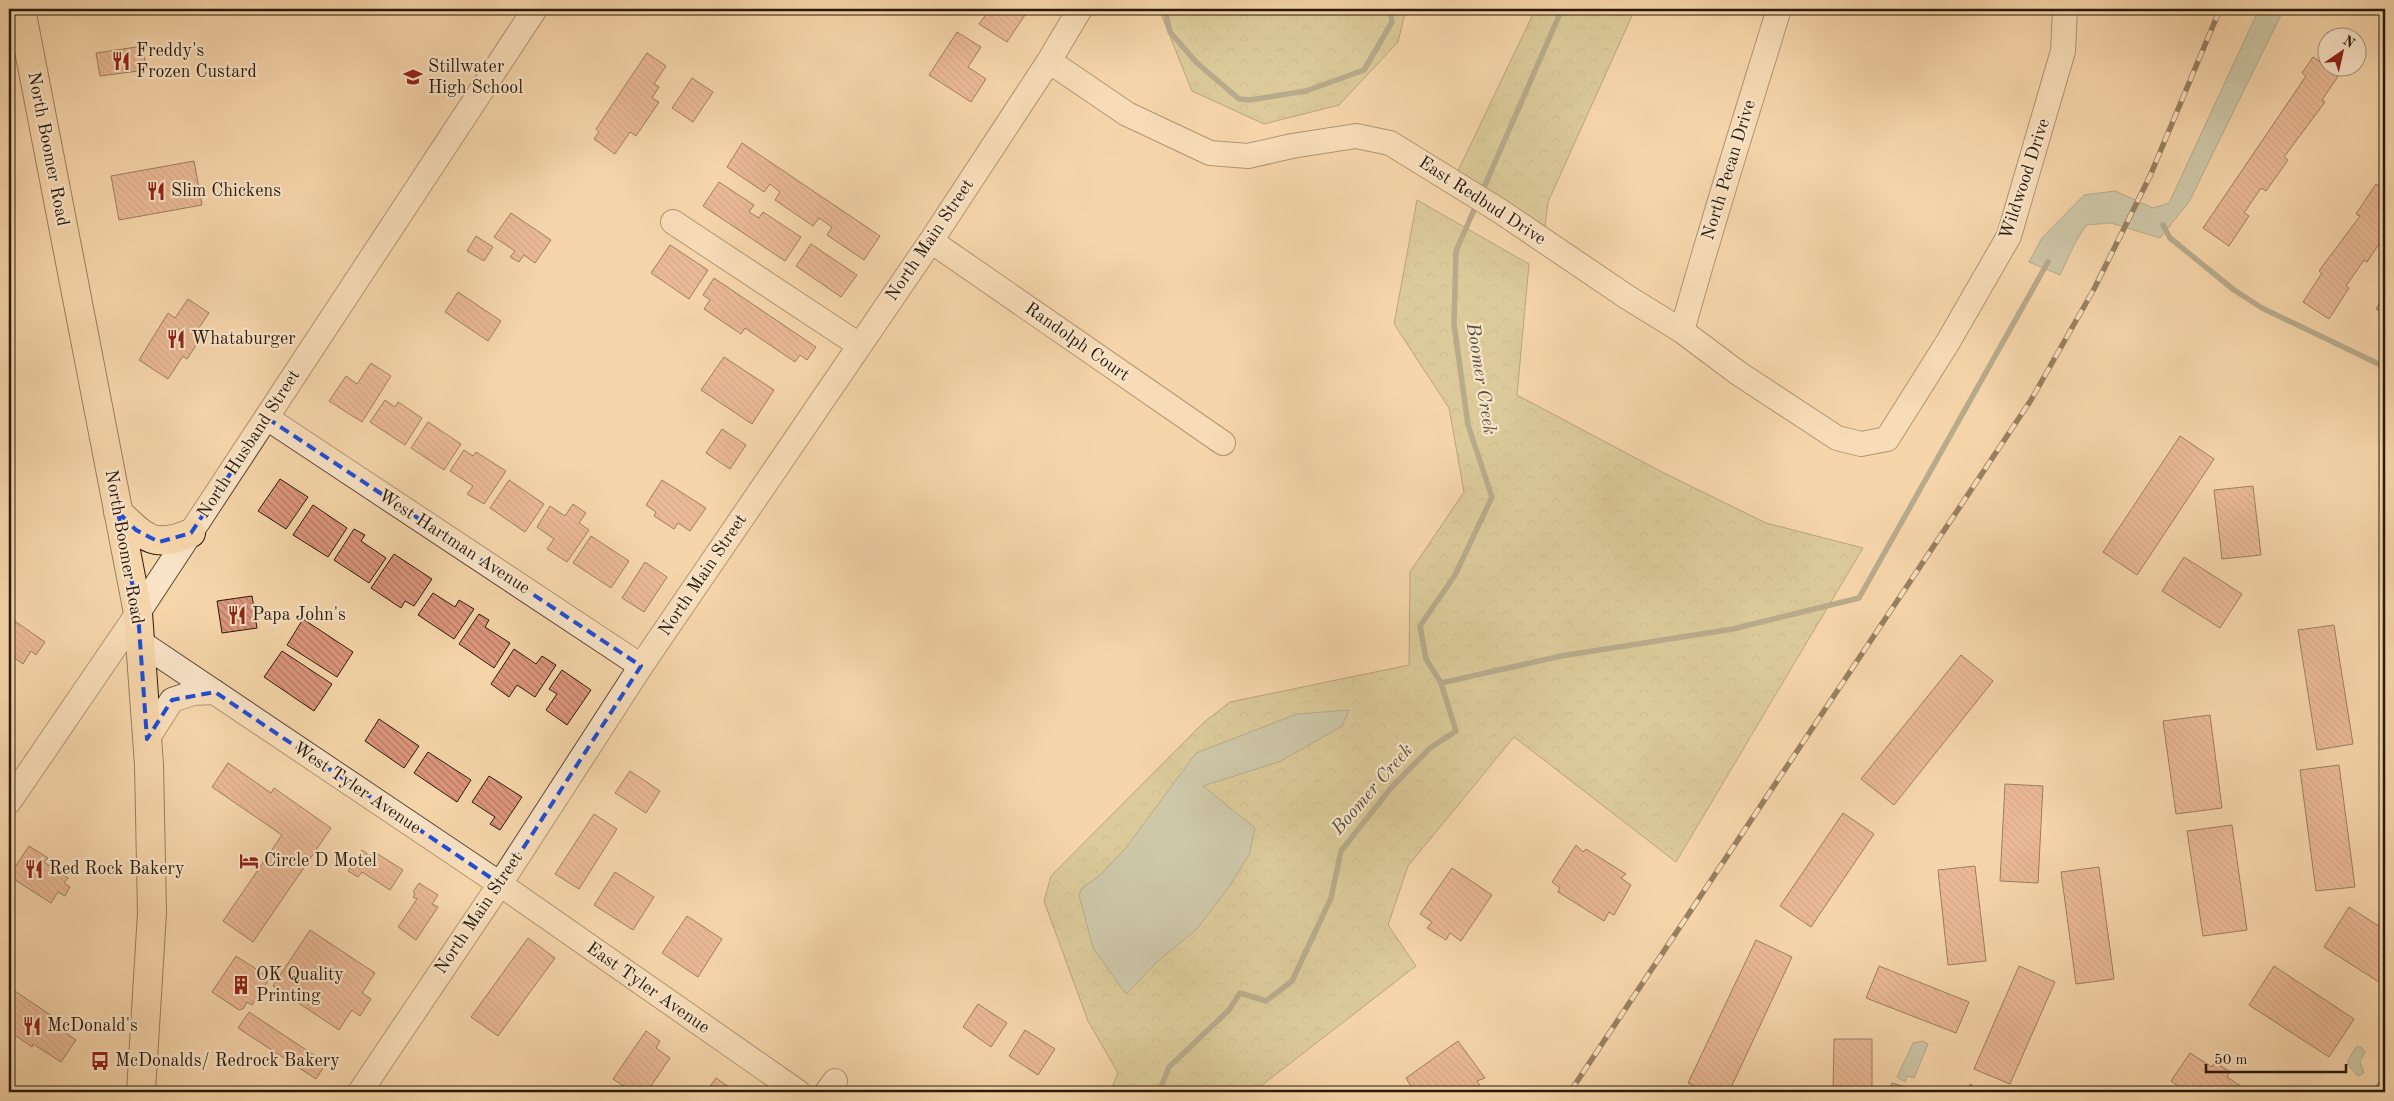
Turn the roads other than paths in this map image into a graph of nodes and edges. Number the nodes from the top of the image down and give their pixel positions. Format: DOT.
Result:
graph roads {
  1 [pos="21,9"];
  2 [pos="535,9"];
  3 [pos="1080,9"];
  4 [pos="1779,9"];
  5 [pos="2065,9"];
  6 [pos="1049,61"];
  7 [pos="673,222"];
  8 [pos="931,241"];
  9 [pos="1682,331"];
  10 [pos="859,345"];
  11 [pos="267,418"];
  12 [pos="1887,439"];
  13 [pos="1223,443"];
  14 [pos="118,512"];
  15 [pos="191,533"];
  16 [pos="138,613"];
  17 [pos="140,642"];
  18 [pos="641,666"];
  19 [pos="215,692"];
  20 [pos="147,739"];
  21 [pos="9,802"];
  22 [pos="500,884"];
  23 [pos="140,1092"];
  24 [pos="360,1092"];
  25 [pos="798,1092"];
  1 -- 14 [label="main road, North Boomer Road"];
  2 -- 11 [label="street, North Husband Street"];
  3 -- 6 [label="street, North Main Street"];
  4 -- 9 [label="street, North Pecan Drive"];
  5 -- 12 [label="street, Wildwood Drive"];
  6 -- 8 [label="street, North Main Street"];
  6 -- 9 [label="street, East Redbud Drive"];
  7 -- 10 [label="street"];
  8 -- 10 [label="street, North Main Street"];
  8 -- 13 [label="street, Randolph Court"];
  9 -- 12 [label="street, East Redbud Drive"];
  10 -- 18 [label="street, North Main Street"];
  11 -- 15 [label="street, North Husband Street"];
  11 -- 18 [label="street, West Hartman Avenue"];
  14 -- 15 [label="main road"];
  14 -- 16 [label="main road, North Boomer Road"];
  15 -- 16 [label="street, North Husband Street"];
  16 -- 17 [label="main road, North Boomer Road"];
  16 -- 21 [label="street, North Husband Street"];
  17 -- 19 [label="street, West Tyler Avenue"];
  17 -- 20 [label="main road, North Boomer Road"];
  18 -- 22 [label="street, North Main Street"];
  19 -- 20 [label="street"];
  19 -- 22 [label="street, West Tyler Avenue"];
  20 -- 23 [label="main road, North Boomer Road"];
  22 -- 24 [label="street, North Main Street"];
  22 -- 25 [label="street, East Tyler Avenue"];
}
